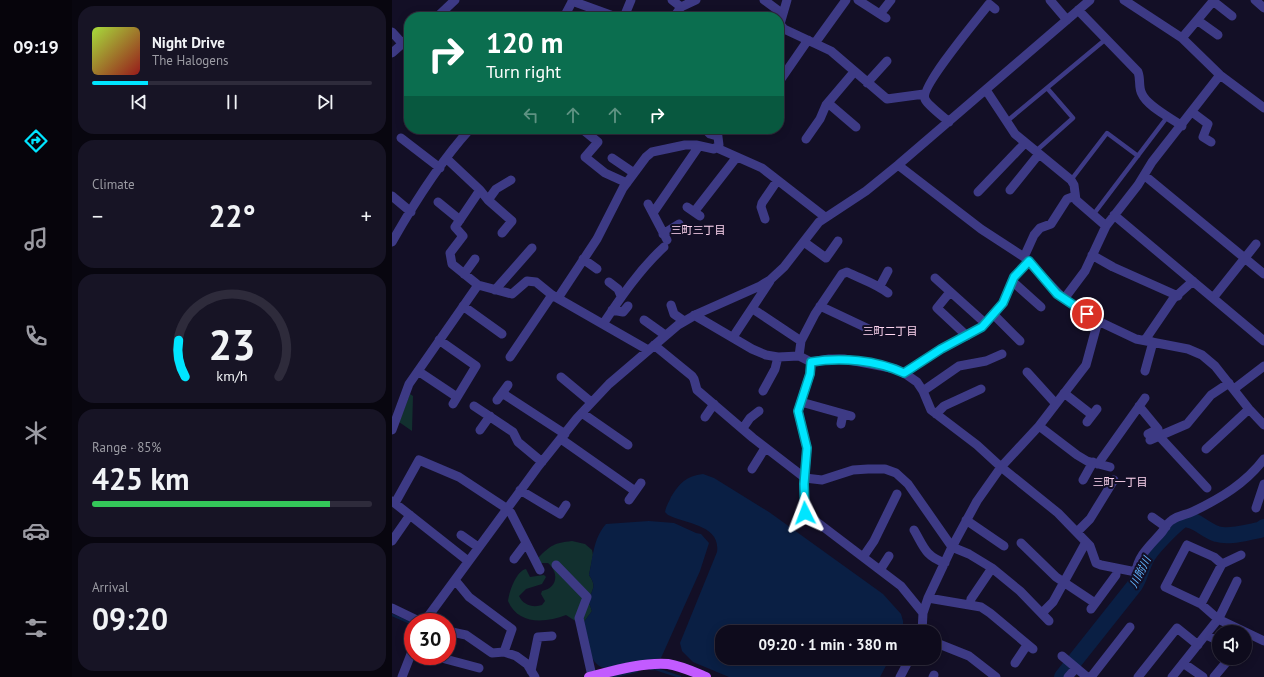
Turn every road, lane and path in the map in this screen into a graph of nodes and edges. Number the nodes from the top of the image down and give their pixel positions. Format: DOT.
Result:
graph roads {
  1 [pos="455,0"];
  2 [pos="573,0"];
  3 [pos="631,0"];
  4 [pos="672,0"];
  5 [pos="696,0"];
  6 [pos="764,0"];
  7 [pos="787,0"];
  8 [pos="846,0"];
  9 [pos="858,0"];
  10 [pos="891,0"];
  11 [pos="1050,0"];
  12 [pos="1090,0"];
  13 [pos="1124,0"];
  14 [pos="1141,0"];
  15 [pos="1254,0"];
  16 [pos="1214,1"];
  17 [pos="592,4"];
  18 [pos="681,7"];
  19 [pos="1134,8"];
  20 [pos="1264,8"];
  21 [pos="995,9"];
  22 [pos="1078,10"];
  23 [pos="442,12"];
  24 [pos="567,12"];
  25 [pos="607,12"];
  26 [pos="626,12"];
  27 [pos="678,12"];
  28 [pos="780,12"];
  29 [pos="784,12"];
  30 [pos="1232,16"];
  31 [pos="1067,20"];
  32 [pos="1197,20"];
  33 [pos="784,29"];
  34 [pos="392,32"];
  35 [pos="1218,35"];
  36 [pos="1182,38"];
  37 [pos="1106,39"];
  38 [pos="404,40"];
  39 [pos="812,42"];
  40 [pos="404,43"];
  41 [pos="392,53"];
  42 [pos="887,61"];
  43 [pos="854,72"];
  44 [pos="784,75"];
  45 [pos="1220,75"];
  46 [pos="867,83"];
  47 [pos="1047,88"];
  48 [pos="986,90"];
  49 [pos="924,94"];
  50 [pos="828,103"];
  51 [pos="1264,108"];
  52 [pos="1192,112"];
  53 [pos="1168,116"];
  54 [pos="949,122"];
  55 [pos="1005,122"];
  56 [pos="1182,126"];
  57 [pos="856,127"];
  58 [pos="462,134"];
  59 [pos="589,134"];
  60 [pos="717,134"];
  61 [pos="401,138"];
  62 [pos="806,139"];
  63 [pos="1211,142"];
  64 [pos="1025,143"];
  65 [pos="699,146"];
  66 [pos="717,148"];
  67 [pos="1037,153"];
  68 [pos="1138,156"];
  69 [pos="612,158"];
  70 [pos="736,158"];
  71 [pos="447,159"];
  72 [pos="898,165"];
  73 [pos="440,168"];
  74 [pos="634,173"];
  75 [pos="1144,175"];
  76 [pos="511,180"];
  77 [pos="1071,180"];
  78 [pos="777,181"];
  79 [pos="627,183"];
  80 [pos="480,190"];
  81 [pos="1010,190"];
  82 [pos="978,192"];
  83 [pos="392,196"];
  84 [pos="1075,196"];
  85 [pos="488,200"];
  86 [pos="438,202"];
  87 [pos="648,204"];
  88 [pos="410,212"];
  89 [pos="693,212"];
  90 [pos="653,214"];
  91 [pos="1093,215"];
  92 [pos="1114,215"];
  93 [pos="825,217"];
  94 [pos="765,219"];
  95 [pos="460,220"];
  96 [pos="679,224"];
  97 [pos="1106,226"];
  98 [pos="395,227"];
  99 [pos="502,233"];
  100 [pos="665,240"];
  101 [pos="838,241"];
  102 [pos="392,242"];
  103 [pos="804,242"];
  104 [pos="1256,244"];
  105 [pos="532,248"];
  106 [pos="1092,255"];
  107 [pos="475,259"];
  108 [pos="583,259"];
  109 [pos="1026,259"];
  110 [pos="1244,259"];
  111 [pos="597,270"];
  112 [pos="888,271"];
  113 [pos="464,274"];
  114 [pos="1264,274"];
  115 [pos="935,278"];
  116 [pos="770,280"];
  117 [pos="1012,281"];
  118 [pos="1193,281"];
  119 [pos="609,282"];
  120 [pos="478,285"];
  121 [pos="880,286"];
  122 [pos="495,290"];
  123 [pos="950,292"];
  124 [pos="888,293"];
  125 [pos="555,296"];
  126 [pos="621,296"];
  127 [pos="1178,296"];
  128 [pos="1213,298"];
  129 [pos="1064,299"];
  130 [pos="463,306"];
  131 [pos="628,306"];
  132 [pos="671,306"];
  133 [pos="820,306"];
  134 [pos="1041,307"];
  135 [pos="753,309"];
  136 [pos="612,310"];
  137 [pos="993,314"];
  138 [pos="694,316"];
  139 [pos="644,320"];
  140 [pos="684,321"];
  141 [pos="1098,321"];
  142 [pos="985,323"];
  143 [pos="603,324"];
  144 [pos="873,331"];
  145 [pos="502,334"];
  146 [pos="665,335"];
  147 [pos="967,336"];
  148 [pos="733,337"];
  149 [pos="439,340"];
  150 [pos="1020,340"];
  151 [pos="801,341"];
  152 [pos="1149,341"];
  153 [pos="1264,341"];
  154 [pos="651,348"];
  155 [pos="1002,354"];
  156 [pos="799,356"];
  157 [pos="510,357"];
  158 [pos="778,357"];
  159 [pos="811,362"];
  160 [pos="1264,366"];
  161 [pos="418,370"];
  162 [pos="1145,371"];
  163 [pos="1027,372"];
  164 [pos="904,373"];
  165 [pos="561,377"];
  166 [pos="1232,386"];
  167 [pos="981,389"];
  168 [pos="763,391"];
  169 [pos="923,391"];
  170 [pos="502,393"];
  171 [pos="1064,393"];
  172 [pos="591,402"];
  173 [pos="801,402"];
  174 [pos="714,404"];
  175 [pos="1056,404"];
  176 [pos="474,406"];
  177 [pos="1249,409"];
  178 [pos="759,411"];
  179 [pos="582,413"];
  180 [pos="936,414"];
  181 [pos="1092,415"];
  182 [pos="490,416"];
  183 [pos="705,417"];
  184 [pos="841,424"];
  185 [pos="1264,425"];
  186 [pos="1039,426"];
  187 [pos="742,428"];
  188 [pos="392,430"];
  189 [pos="480,430"];
  190 [pos="563,436"];
  191 [pos="1159,436"];
  192 [pos="628,445"];
  193 [pos="765,448"];
  194 [pos="1206,449"];
  195 [pos="1264,459"];
  196 [pos="542,462"];
  197 [pos="1095,463"];
  198 [pos="1001,467"];
  199 [pos="1110,467"];
  200 [pos="752,469"];
  201 [pos="805,478"];
  202 [pos="1083,480"];
  203 [pos="1114,480"];
  204 [pos="641,483"];
  205 [pos="1264,484"];
  206 [pos="1201,486"];
  207 [pos="520,490"];
  208 [pos="635,491"];
  209 [pos="897,494"];
  210 [pos="629,500"];
  211 [pos="393,502"];
  212 [pos="566,505"];
  213 [pos="506,508"];
  214 [pos="1256,508"];
  215 [pos="410,515"];
  216 [pos="1152,517"];
  217 [pos="966,520"];
  218 [pos="1166,527"];
  219 [pos="914,530"];
  220 [pos="1078,532"];
  221 [pos="461,535"];
  222 [pos="393,538"];
  223 [pos="1086,542"];
  224 [pos="526,543"];
  225 [pos="1028,545"];
  226 [pos="1004,546"];
  227 [pos="478,547"];
  228 [pos="952,547"];
  229 [pos="1241,555"];
  230 [pos="889,556"];
  231 [pos="863,557"];
  232 [pos="514,559"];
  233 [pos="468,561"];
  234 [pos="945,563"];
  235 [pos="556,564"];
  236 [pos="1222,564"];
  237 [pos="992,568"];
  238 [pos="540,570"];
  239 [pos="880,570"];
  240 [pos="455,580"];
  241 [pos="1115,580"];
  242 [pos="1237,581"];
  243 [pos="1064,583"];
  244 [pos="928,598"];
  245 [pos="1201,604"];
  246 [pos="970,605"];
  247 [pos="392,608"];
  248 [pos="431,613"];
  249 [pos="923,613"];
  250 [pos="1042,613"];
  251 [pos="404,614"];
  252 [pos="1218,619"];
  253 [pos="1049,620"];
  254 [pos="922,625"];
  255 [pos="1129,632"];
  256 [pos="456,633"];
  257 [pos="1206,635"];
  258 [pos="552,636"];
  259 [pos="1212,638"];
  260 [pos="1264,641"];
  261 [pos="941,645"];
  262 [pos="1198,645"];
  263 [pos="504,652"];
  264 [pos="1062,656"];
  265 [pos="456,662"];
  266 [pos="1015,663"];
  267 [pos="1183,663"];
  268 [pos="407,665"];
  269 [pos="906,665"];
  270 [pos="1227,665"];
  271 [pos="1074,666"];
  272 [pos="479,668"];
  273 [pos="533,674"];
  274 [pos="402,677"];
  275 [pos="591,677"];
  276 [pos="706,677"];
  277 [pos="900,677"];
  278 [pos="996,677"];
  279 [pos="1068,677"];
  280 [pos="1087,677"];
  281 [pos="1091,677"];
  282 [pos="1138,677"];
  283 [pos="1172,677"];
  284 [pos="1203,677"];
  285 [pos="1214,677"];
  1 -- 23 [label="street"];
  2 -- 17 [label="street"];
  2 -- 24 [label="street"];
  3 -- 26 [label="street"];
  4 -- 18 [label="street"];
  5 -- 18 [label="street"];
  6 -- 28 [label="street"];
  7 -- 29 [label="street"];
  8 -- 39 [label="street"];
  9 -- 10 [label="street"];
  11 -- 31 [label="street"];
  12 -- 22 [label="street"];
  13 -- 19 [label="street"];
  14 -- 19 [label="street"];
  15 -- 20 [label="street"];
  16 -- 30 [label="street"];
  16 -- 32 [label="street"];
  17 -- 25 [label="street"];
  18 -- 27 [label="street"];
  19 -- 36 [label="street"];
  21 -- 49 [label="street"];
  22 -- 31 [label="street"];
  22 -- 37 [label="street"];
  31 -- 48 [label="street"];
  32 -- 35 [label="street"];
  32 -- 36 [label="street"];
  33 -- 39 [label="street"];
  34 -- 38 [label="street"];
  36 -- 45 [label="street"];
  37 -- 47 [label="lane"];
  37 -- 53 [label="street"];
  39 -- 43 [label="street"];
  39 -- 44 [label="street"];
  40 -- 41 [label="street"];
  42 -- 46 [label="street"];
  43 -- 46 [label="street"];
  43 -- 50 [label="street"];
  45 -- 51 [label="street"];
  45 -- 52 [label="street"];
  46 -- 49 [label="street"];
  47 -- 55 [label="lane"];
  47 -- 67 [label="lane"];
  48 -- 54 [label="street"];
  48 -- 55 [label="street"];
  49 -- 54 [label="street"];
  50 -- 57 [label="street"];
  50 -- 62 [label="street"];
  52 -- 56 [label="street"];
  52 -- 63 [label="street"];
  53 -- 56 [label="street"];
  53 -- 68 [label="lane"];
  54 -- 72 [label="street"];
  55 -- 64 [label="street"];
  56 -- 75 [label="street"];
  58 -- 71 [label="street"];
  59 -- 79 [label="street"];
  60 -- 66 [label="street"];
  61 -- 73 [label="street"];
  64 -- 67 [label="street"];
  64 -- 82 [label="street"];
  65 -- 66 [label="street"];
  65 -- 74 [label="street"];
  65 -- 90 [label="street"];
  66 -- 70 [label="street"];
  67 -- 77 [label="street"];
  67 -- 81 [label="street"];
  68 -- 77 [label="lane"];
  68 -- 91 [label="lane"];
  69 -- 74 [label="street"];
  70 -- 78 [label="street"];
  70 -- 89 [label="street"];
  71 -- 73 [label="street"];
  71 -- 80 [label="street"];
  72 -- 93 [label="street"];
  72 -- 109 [label="street"];
  73 -- 88 [label="street"];
  74 -- 79 [label="street"];
  75 -- 92 [label="street"];
  75 -- 110 [label="street"];
  76 -- 85 [label="street"];
  77 -- 84 [label="street"];
  78 -- 93 [label="street"];
  78 -- 94 [label="street"];
  79 -- 108 [label="street"];
  80 -- 85 [label="street"];
  80 -- 95 [label="street"];
  83 -- 88 [label="street"];
  84 -- 91 [label="street"];
  84 -- 109 [label="street"];
  85 -- 99 [label="street"];
  86 -- 95 [label="street"];
  87 -- 90 [label="street"];
  88 -- 98 [label="street"];
  90 -- 100 [label="street"];
  91 -- 97 [label="street"];
  92 -- 97 [label="street"];
  92 -- 118 [label="street"];
  93 -- 103 [label="street"];
  95 -- 113 [label="street"];
  96 -- 100 [label="street"];
  97 -- 106 [label="street"];
  98 -- 102 [label="street"];
  100 -- 126 [label="street"];
  101 -- 103 [label="street"];
  103 -- 116 [label="street"];
  104 -- 110 [label="street"];
  105 -- 122 [label="street"];
  106 -- 127 [label="street"];
  106 -- 129 [label="street"];
  107 -- 113 [label="street"];
  108 -- 111 [label="street"];
  108 -- 125 [label="street"];
  109 -- 117 [label="street"];
  109 -- 129 [label="street"];
  110 -- 114 [label="street"];
  110 -- 128 [label="street"];
  112 -- 121 [label="street"];
  113 -- 120 [label="street"];
  115 -- 123 [label="street"];
  116 -- 135 [label="street"];
  116 -- 138 [label="street"];
  117 -- 134 [label="street"];
  117 -- 137 [label="street"];
  118 -- 127 [label="street"];
  118 -- 128 [label="street"];
  119 -- 126 [label="street"];
  120 -- 122 [label="street"];
  120 -- 130 [label="street"];
  121 -- 124 [label="street"];
  121 -- 133 [label="street"];
  122 -- 125 [label="street"];
  123 -- 142 [label="street"];
  123 -- 147 [label="street"];
  125 -- 143 [label="street"];
  125 -- 157 [label="street"];
  126 -- 136 [label="street"];
  127 -- 152 [label="street"];
  128 -- 153 [label="street"];
  129 -- 141 [label="street"];
  130 -- 145 [label="street"];
  130 -- 149 [label="street"];
  131 -- 136 [label="street"];
  132 -- 140 [label="street"];
  133 -- 144 [label="street"];
  133 -- 151 [label="street"];
  135 -- 148 [label="street"];
  135 -- 151 [label="street"];
  136 -- 143 [label="street"];
  137 -- 142 [label="street"];
  137 -- 150 [label="street"];
  138 -- 140 [label="street"];
  138 -- 148 [label="street"];
  139 -- 146 [label="street"];
  140 -- 146 [label="street"];
  141 -- 152 [label="street"];
  141 -- 171 [label="street"];
  142 -- 147 [label="street"];
  143 -- 154 [label="street"];
  146 -- 154 [label="street"];
  147 -- 164 [label="street"];
  148 -- 158 [label="street"];
  149 -- 161 [label="street"];
  149 -- 161 [label="street"];
  151 -- 156 [label="street"];
  152 -- 162 [label="street"];
  152 -- 166 [label="street"];
  154 -- 172 [label="street"];
  154 -- 174 [label="street"];
  155 -- 169 [label="street"];
  156 -- 158 [label="street"];
  156 -- 159 [label="street"];
  158 -- 168 [label="street"];
  159 -- 164 [label="street"];
  159 -- 173 [label="street"];
  160 -- 166 [label="street"];
  161 -- 188 [label="street"];
  163 -- 175 [label="street"];
  164 -- 169 [label="street"];
  165 -- 172 [label="street"];
  166 -- 177 [label="street"];
  166 -- 191 [label="street"];
  167 -- 180 [label="street"];
  169 -- 180 [label="street"];
  170 -- 190 [label="street"];
  171 -- 175 [label="street"];
  171 -- 181 [label="street"];
  172 -- 179 [label="street"];
  173 -- 184 [label="street"];
  173 -- 201 [label="street"];
  174 -- 183 [label="street"];
  174 -- 187 [label="street"];
  175 -- 186 [label="street"];
  176 -- 182 [label="street"];
  177 -- 185 [label="street"];
  177 -- 194 [label="street"];
  178 -- 187 [label="street"];
  179 -- 190 [label="street"];
  179 -- 192 [label="street"];
  180 -- 198 [label="street"];
  182 -- 189 [label="street"];
  182 -- 196 [label="street"];
  186 -- 197 [label="street"];
  186 -- 198 [label="street"];
  187 -- 193 [label="street"];
  190 -- 196 [label="street"];
  190 -- 208 [label="street"];
  191 -- 197 [label="street"];
  191 -- 206 [label="street"];
  193 -- 200 [label="street"];
  193 -- 201 [label="street"];
  195 -- 218 [label="street"];
  196 -- 207 [label="street"];
  197 -- 199 [label="street"];
  197 -- 202 [label="street"];
  198 -- 217 [label="street"];
  198 -- 220 [label="street"];
  201 -- 228 [label="street"];
  201 -- 231 [label="street"];
  203 -- 220 [label="street"];
  204 -- 208 [label="street"];
  205 -- 214 [label="street"];
  207 -- 212 [label="street"];
  207 -- 213 [label="street"];
  208 -- 210 [label="street"];
  209 -- 231 [label="street"];
  211 -- 213 [label="street"];
  211 -- 215 [label="street"];
  213 -- 224 [label="street"];
  213 -- 227 [label="street"];
  215 -- 222 [label="street"];
  215 -- 233 [label="street"];
  216 -- 218 [label="street"];
  217 -- 226 [label="street"];
  217 -- 228 [label="street"];
  218 -- 223 [label="street"];
  219 -- 234 [label="street"];
  220 -- 223 [label="street"];
  221 -- 227 [label="street"];
  223 -- 243 [label="street"];
  224 -- 232 [label="street"];
  224 -- 238 [label="street"];
  225 -- 243 [label="street"];
  227 -- 233 [label="street"];
  228 -- 234 [label="street"];
  228 -- 237 [label="street"];
  229 -- 236 [label="street"];
  230 -- 239 [label="street"];
  231 -- 239 [label="street"];
  233 -- 240 [label="street"];
  234 -- 244 [label="street"];
  235 -- 275 [label="street"];
  236 -- 245 [label="street"];
  236 -- 245 [label="street"];
  237 -- 246 [label="street"];
  237 -- 250 [label="street"];
  239 -- 249 [label="street"];
  240 -- 248 [label="street"];
  240 -- 263 [label="street"];
  241 -- 243 [label="street"];
  242 -- 252 [label="street"];
  243 -- 250 [label="street"];
  244 -- 246 [label="street"];
  244 -- 249 [label="street"];
  245 -- 252 [label="street"];
  246 -- 266 [label="street"];
  247 -- 251 [label="street"];
  249 -- 254 [label="street"];
  250 -- 253 [label="street"];
  252 -- 257 [label="street"];
  252 -- 260 [label="street"];
  255 -- 281 [label="street"];
  256 -- 263 [label="street"];
  257 -- 259 [label="street"];
  257 -- 262 [label="street"];
  258 -- 273 [label="street"];
  261 -- 278 [label="street"];
  262 -- 267 [label="street"];
  262 -- 282 [label="street"];
  263 -- 273 [label="street"];
  264 -- 271 [label="street"];
  265 -- 272 [label="street"];
  267 -- 283 [label="street"];
  267 -- 284 [label="street"];
  268 -- 274 [label="street"];
  269 -- 277 [label="street"];
  270 -- 285 [label="street"];
  271 -- 279 [label="street"];
  271 -- 280 [label="street"];
  275 -- 276 [label="main road"];
}
